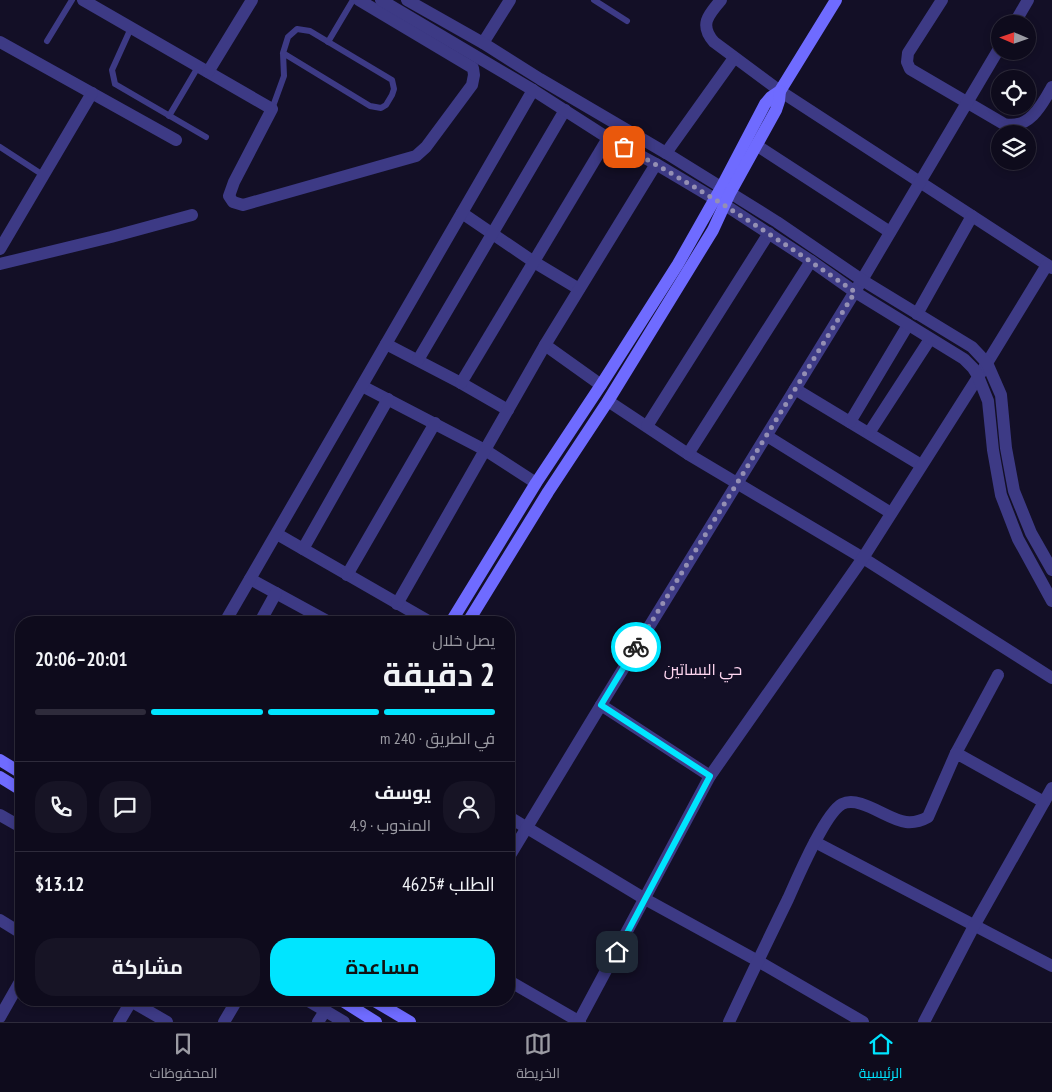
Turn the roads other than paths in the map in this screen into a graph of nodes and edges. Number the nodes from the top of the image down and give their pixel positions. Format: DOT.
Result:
graph roads {
  1 [pos="72,0"];
  2 [pos="83,0"];
  3 [pos="252,0"];
  4 [pos="353,0"];
  5 [pos="360,0"];
  6 [pos="381,0"];
  7 [pos="407,0"];
  8 [pos="510,0"];
  9 [pos="594,0"];
  10 [pos="721,0"];
  11 [pos="836,0"];
  12 [pos="942,0"];
  13 [pos="1028,0"];
  14 [pos="1019,15"];
  15 [pos="627,21"];
  16 [pos="131,28"];
  17 [pos="47,41"];
  18 [pos="0,42"];
  19 [pos="328,42"];
  20 [pos="483,43"];
  21 [pos="283,53"];
  22 [pos="734,58"];
  23 [pos="992,60"];
  24 [pos="203,70"];
  25 [pos="1052,87"];
  26 [pos="533,90"];
  27 [pos="780,92"];
  28 [pos="92,93"];
  29 [pos="968,102"];
  30 [pos="272,109"];
  31 [pos="565,110"];
  32 [pos="169,116"];
  33 [pos="206,137"];
  34 [pos="608,138"];
  35 [pos="176,140"];
  36 [pos="756,145"];
  37 [pos="0,148"];
  38 [pos="666,153"];
  39 [pos="656,164"];
  40 [pos="43,175"];
  41 [pos="920,182"];
  42 [pos="723,196"];
  43 [pos="462,212"];
  44 [pos="192,215"];
  45 [pos="972,216"];
  46 [pos="890,232"];
  47 [pos="493,233"];
  48 [pos="769,233"];
  49 [pos="0,249"];
  50 [pos="811,261"];
  51 [pos="534,262"];
  52 [pos="0,264"];
  53 [pos="1050,267"];
  54 [pos="862,280"];
  55 [pos="579,289"];
  56 [pos="855,292"];
  57 [pos="917,314"];
  58 [pos="908,325"];
  59 [pos="930,338"];
  60 [pos="386,344"];
  61 [pos="545,345"];
  62 [pos="418,360"];
  63 [pos="987,363"];
  64 [pos="978,376"];
  65 [pos="461,382"];
  66 [pos="601,385"];
  67 [pos="362,386"];
  68 [pos="795,389"];
  69 [pos="388,399"];
  70 [pos="608,402"];
  71 [pos="508,410"];
  72 [pos="850,422"];
  73 [pos="435,424"];
  74 [pos="646,426"];
  75 [pos="869,433"];
  76 [pos="767,436"];
  77 [pos="485,450"];
  78 [pos="688,454"];
  79 [pos="922,465"];
  80 [pos="536,483"];
  81 [pos="737,483"];
  82 [pos="891,513"];
  83 [pos="277,534"];
  84 [pos="303,549"];
  85 [pos="863,558"];
  86 [pos="1052,570"];
  87 [pos="347,575"];
  88 [pos="250,579"];
  89 [pos="276,593"];
  90 [pos="1052,601"];
  91 [pos="398,604"];
  92 [pos="228,616"];
  93 [pos="263,616"];
  94 [pos="318,616"];
  95 [pos="419,616"];
  96 [pos="455,616"];
  97 [pos="472,616"];
  98 [pos="998,675"];
  99 [pos="1052,678"];
  100 [pos="601,705"];
  101 [pos="956,753"];
  102 [pos="0,760"];
  103 [pos="15,769"];
  104 [pos="15,773"];
  105 [pos="710,776"];
  106 [pos="3,779"];
  107 [pos="15,786"];
  108 [pos="1052,788"];
  109 [pos="1044,802"];
  110 [pos="0,816"];
  111 [pos="515,821"];
  112 [pos="15,824"];
  113 [pos="526,828"];
  114 [pos="815,842"];
  115 [pos="515,847"];
  116 [pos="644,899"];
  117 [pos="0,920"];
  118 [pos="974,926"];
  119 [pos="15,929"];
  120 [pos="758,961"];
  121 [pos="1052,966"];
  122 [pos="515,985"];
  123 [pos="15,991"];
  124 [pos="128,1006"];
  125 [pos="141,1006"];
  126 [pos="233,1006"];
  127 [pos="317,1006"];
  128 [pos="351,1006"];
  129 [pos="383,1006"];
  130 [pos="325,1011"];
  131 [pos="0,1017"];
  132 [pos="119,1022"];
  133 [pos="167,1022"];
  134 [pos="224,1022"];
  135 [pos="318,1022"];
  136 [pos="344,1022"];
  137 [pos="376,1022"];
  138 [pos="410,1022"];
  139 [pos="580,1022"];
  140 [pos="729,1022"];
  141 [pos="863,1022"];
  142 [pos="924,1022"];
  1 -- 17 [label="lane"];
  2 -- 16 [label="street"];
  3 -- 24 [label="street"];
  4 -- 19 [label="lane"];
  5 -- 30 [label="street"];
  6 -- 26 [label="street"];
  7 -- 20 [label="street"];
  8 -- 20 [label="street"];
  9 -- 15 [label="lane"];
  10 -- 22 [label="street"];
  11 -- 27 [label="main road"];
  12 -- 29 [label="street"];
  13 -- 14 [label="street"];
  16 -- 24 [label="street"];
  16 -- 32 [label="lane"];
  18 -- 28 [label="street"];
  19 -- 21 [label="lane"];
  19 -- 21 [label="lane"];
  20 -- 38 [label="street"];
  21 -- 30 [label="lane"];
  22 -- 27 [label="street"];
  22 -- 38 [label="street"];
  23 -- 29 [label="street"];
  24 -- 30 [label="street"];
  24 -- 32 [label="lane"];
  25 -- 29 [label="street"];
  26 -- 31 [label="street"];
  26 -- 43 [label="street"];
  27 -- 36 [label="main road"];
  27 -- 41 [label="street"];
  27 -- 42 [label="main road"];
  28 -- 35 [label="street"];
  28 -- 40 [label="street"];
  29 -- 41 [label="street"];
  31 -- 34 [label="street"];
  31 -- 47 [label="street"];
  32 -- 33 [label="lane"];
  34 -- 39 [label="street"];
  34 -- 51 [label="street"];
  36 -- 42 [label="main road"];
  36 -- 46 [label="street"];
  37 -- 40 [label="lane"];
  38 -- 42 [label="street"];
  39 -- 42 [label="street"];
  39 -- 55 [label="street"];
  40 -- 49 [label="street"];
  41 -- 45 [label="street"];
  41 -- 46 [label="street"];
  42 -- 48 [label="street"];
  42 -- 54 [label="street"];
  42 -- 66 [label="main road"];
  42 -- 70 [label="main road"];
  43 -- 47 [label="street"];
  43 -- 60 [label="street"];
  44 -- 52 [label="street"];
  45 -- 53 [label="street"];
  45 -- 57 [label="street"];
  46 -- 54 [label="street"];
  47 -- 51 [label="street"];
  47 -- 62 [label="street"];
  48 -- 50 [label="street"];
  48 -- 74 [label="street"];
  50 -- 56 [label="street"];
  50 -- 78 [label="street"];
  51 -- 55 [label="street"];
  51 -- 65 [label="street"];
  53 -- 63 [label="street"];
  54 -- 56 [label="street"];
  54 -- 57 [label="street"];
  55 -- 61 [label="street"];
  56 -- 58 [label="street"];
  56 -- 68 [label="street"];
  57 -- 63 [label="street"];
  58 -- 59 [label="street"];
  58 -- 72 [label="street"];
  59 -- 64 [label="street"];
  59 -- 75 [label="street"];
  60 -- 62 [label="street"];
  60 -- 67 [label="street"];
  61 -- 66 [label="street"];
  61 -- 71 [label="street"];
  62 -- 65 [label="street"];
  63 -- 64 [label="street"];
  63 -- 86 [label="street"];
  64 -- 79 [label="street"];
  64 -- 90 [label="street"];
  65 -- 71 [label="street"];
  66 -- 80 [label="main road"];
  67 -- 69 [label="street"];
  67 -- 83 [label="street"];
  68 -- 72 [label="street"];
  68 -- 76 [label="street"];
  69 -- 73 [label="street"];
  69 -- 84 [label="street"];
  70 -- 74 [label="street"];
  70 -- 97 [label="main road"];
  71 -- 77 [label="street"];
  72 -- 75 [label="street"];
  73 -- 77 [label="street"];
  73 -- 87 [label="street"];
  74 -- 78 [label="street"];
  75 -- 79 [label="street"];
  76 -- 81 [label="street"];
  76 -- 82 [label="street"];
  77 -- 80 [label="street"];
  77 -- 91 [label="street"];
  78 -- 81 [label="street"];
  79 -- 82 [label="street"];
  80 -- 96 [label="main road"];
  81 -- 85 [label="street"];
  81 -- 100 [label="street"];
  82 -- 85 [label="street"];
  83 -- 84 [label="street"];
  83 -- 88 [label="street"];
  84 -- 87 [label="street"];
  85 -- 99 [label="street"];
  85 -- 105 [label="street"];
  87 -- 91 [label="street"];
  88 -- 89 [label="street"];
  88 -- 92 [label="street"];
  89 -- 93 [label="street"];
  89 -- 94 [label="street"];
  91 -- 95 [label="street"];
  98 -- 101 [label="street"];
  100 -- 105 [label="street"];
  100 -- 113 [label="street"];
  101 -- 109 [label="street"];
  101 -- 114 [label="street"];
  102 -- 103 [label="main road"];
  104 -- 106 [label="main road"];
  105 -- 116 [label="street"];
  106 -- 107 [label="main road"];
  108 -- 109 [label="street"];
  109 -- 118 [label="street"];
  110 -- 112 [label="street"];
  111 -- 113 [label="street"];
  113 -- 115 [label="street"];
  113 -- 116 [label="street"];
  114 -- 118 [label="street"];
  114 -- 120 [label="street"];
  116 -- 120 [label="street"];
  116 -- 139 [label="street"];
  117 -- 119 [label="street"];
  118 -- 121 [label="street"];
  118 -- 142 [label="street"];
  120 -- 140 [label="street"];
  120 -- 141 [label="street"];
  122 -- 139 [label="street"];
  123 -- 131 [label="street"];
  124 -- 132 [label="street"];
  125 -- 133 [label="street"];
  126 -- 134 [label="street"];
  127 -- 130 [label="street"];
  128 -- 137 [label="main road"];
  129 -- 138 [label="main road"];
  130 -- 135 [label="street"];
  130 -- 136 [label="street"];
}
